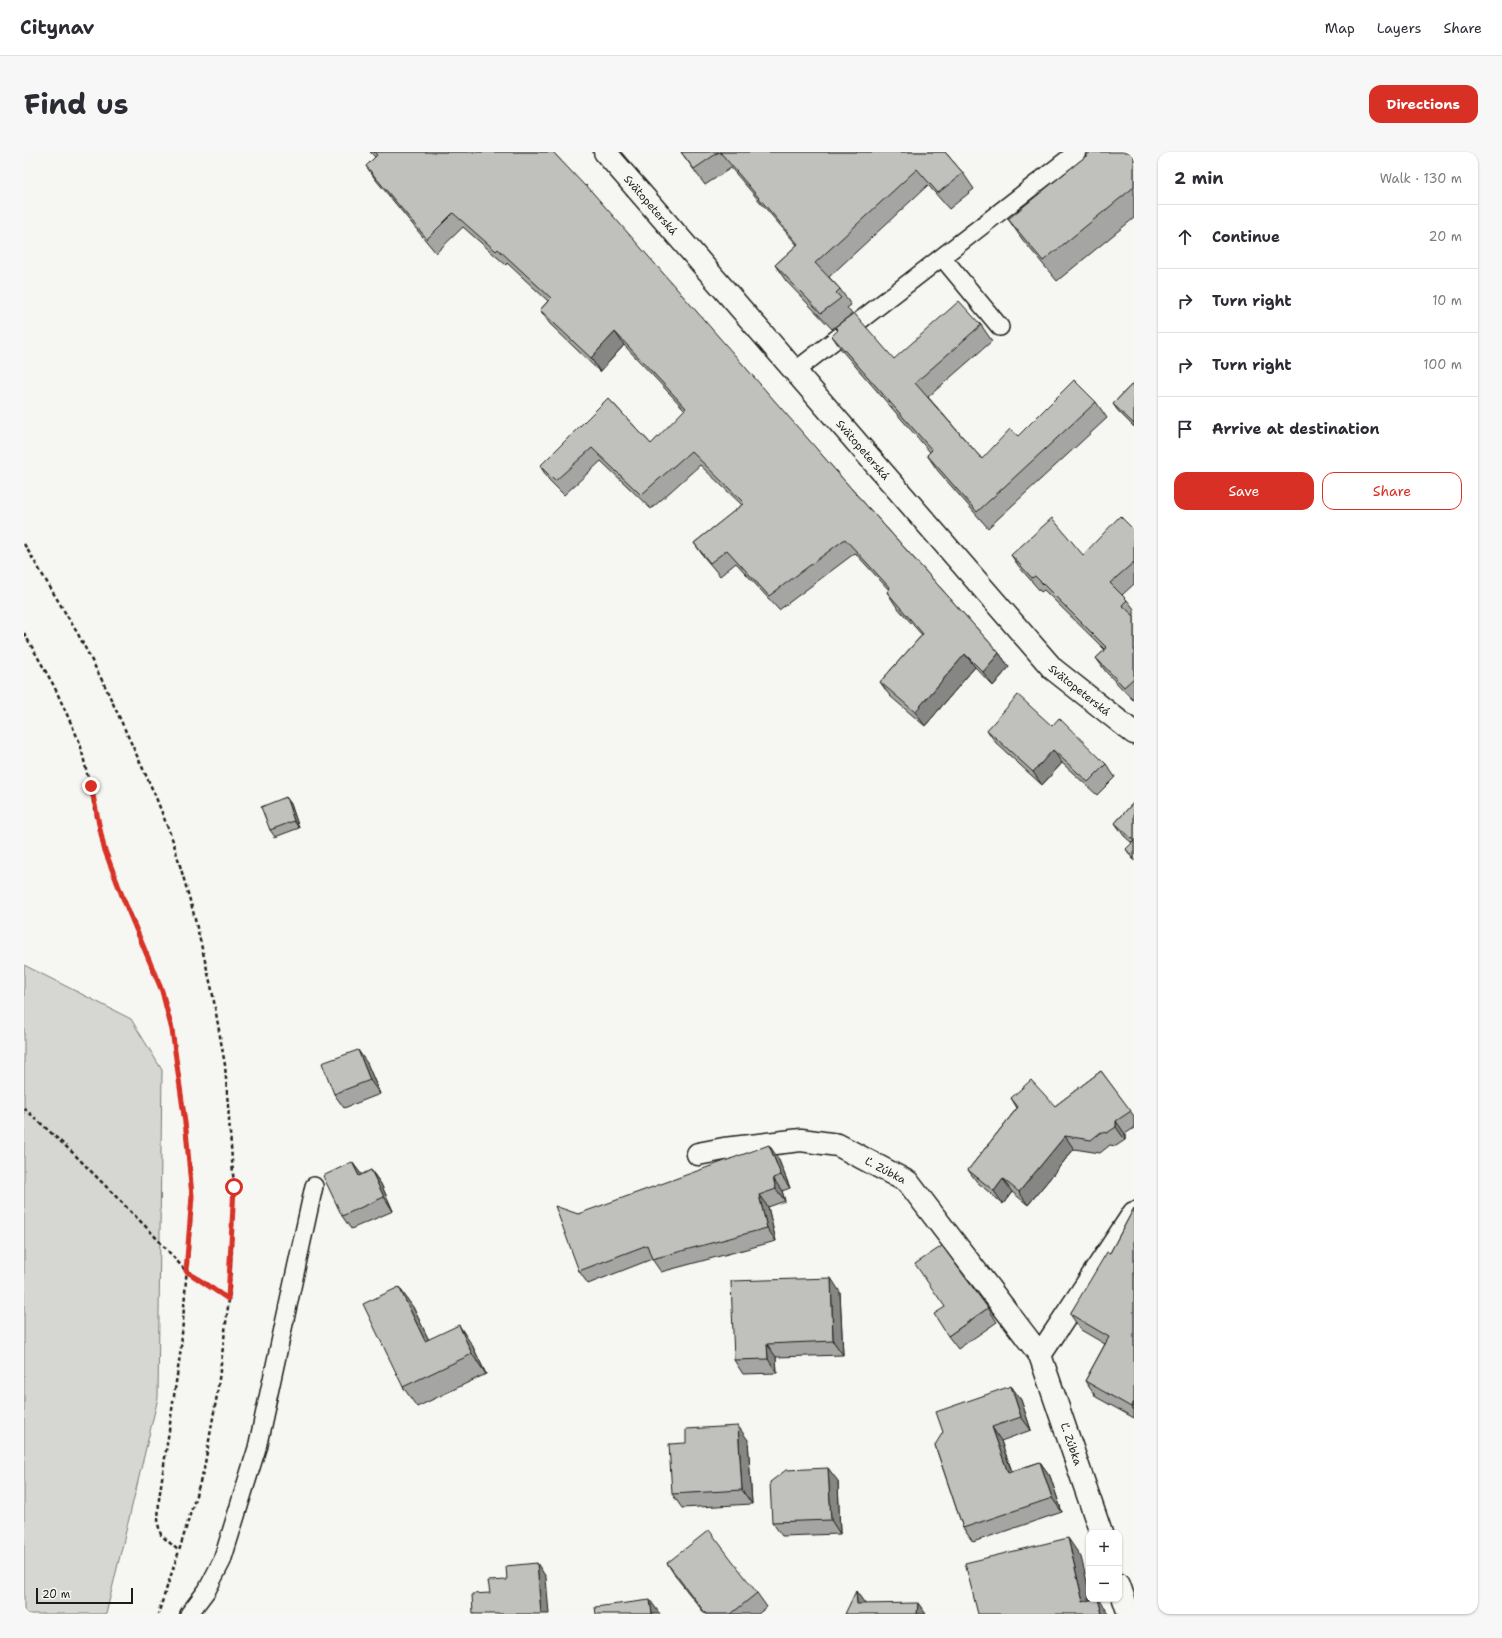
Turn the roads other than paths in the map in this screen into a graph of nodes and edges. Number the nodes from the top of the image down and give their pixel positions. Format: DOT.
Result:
graph roads {
  1 [pos="605,152"];
  2 [pos="1077,152"];
  3 [pos="942,258"];
  4 [pos="1000,327"];
  5 [pos="795,371"];
  6 [pos="1134,733"];
  7 [pos="698,1154"];
  8 [pos="314,1186"];
  9 [pos="1134,1213"];
  10 [pos="1040,1355"];
  11 [pos="1100,1530"];
  12 [pos="1122,1593"];
  13 [pos="189,1614"];
  14 [pos="1129,1614"];
  1 -- 5 [label="street, Svätopeterská"];
  2 -- 3 [label="lane"];
  3 -- 4 [label="lane"];
  3 -- 5 [label="lane"];
  5 -- 6 [label="street, Svätopeterská"];
  7 -- 10 [label="street, Ľ. Zúbka"];
  8 -- 13 [label="lane"];
  9 -- 10 [label="street"];
  10 -- 11 [label="street, Ľ. Zúbka"];
  12 -- 14 [label="street"];
}
